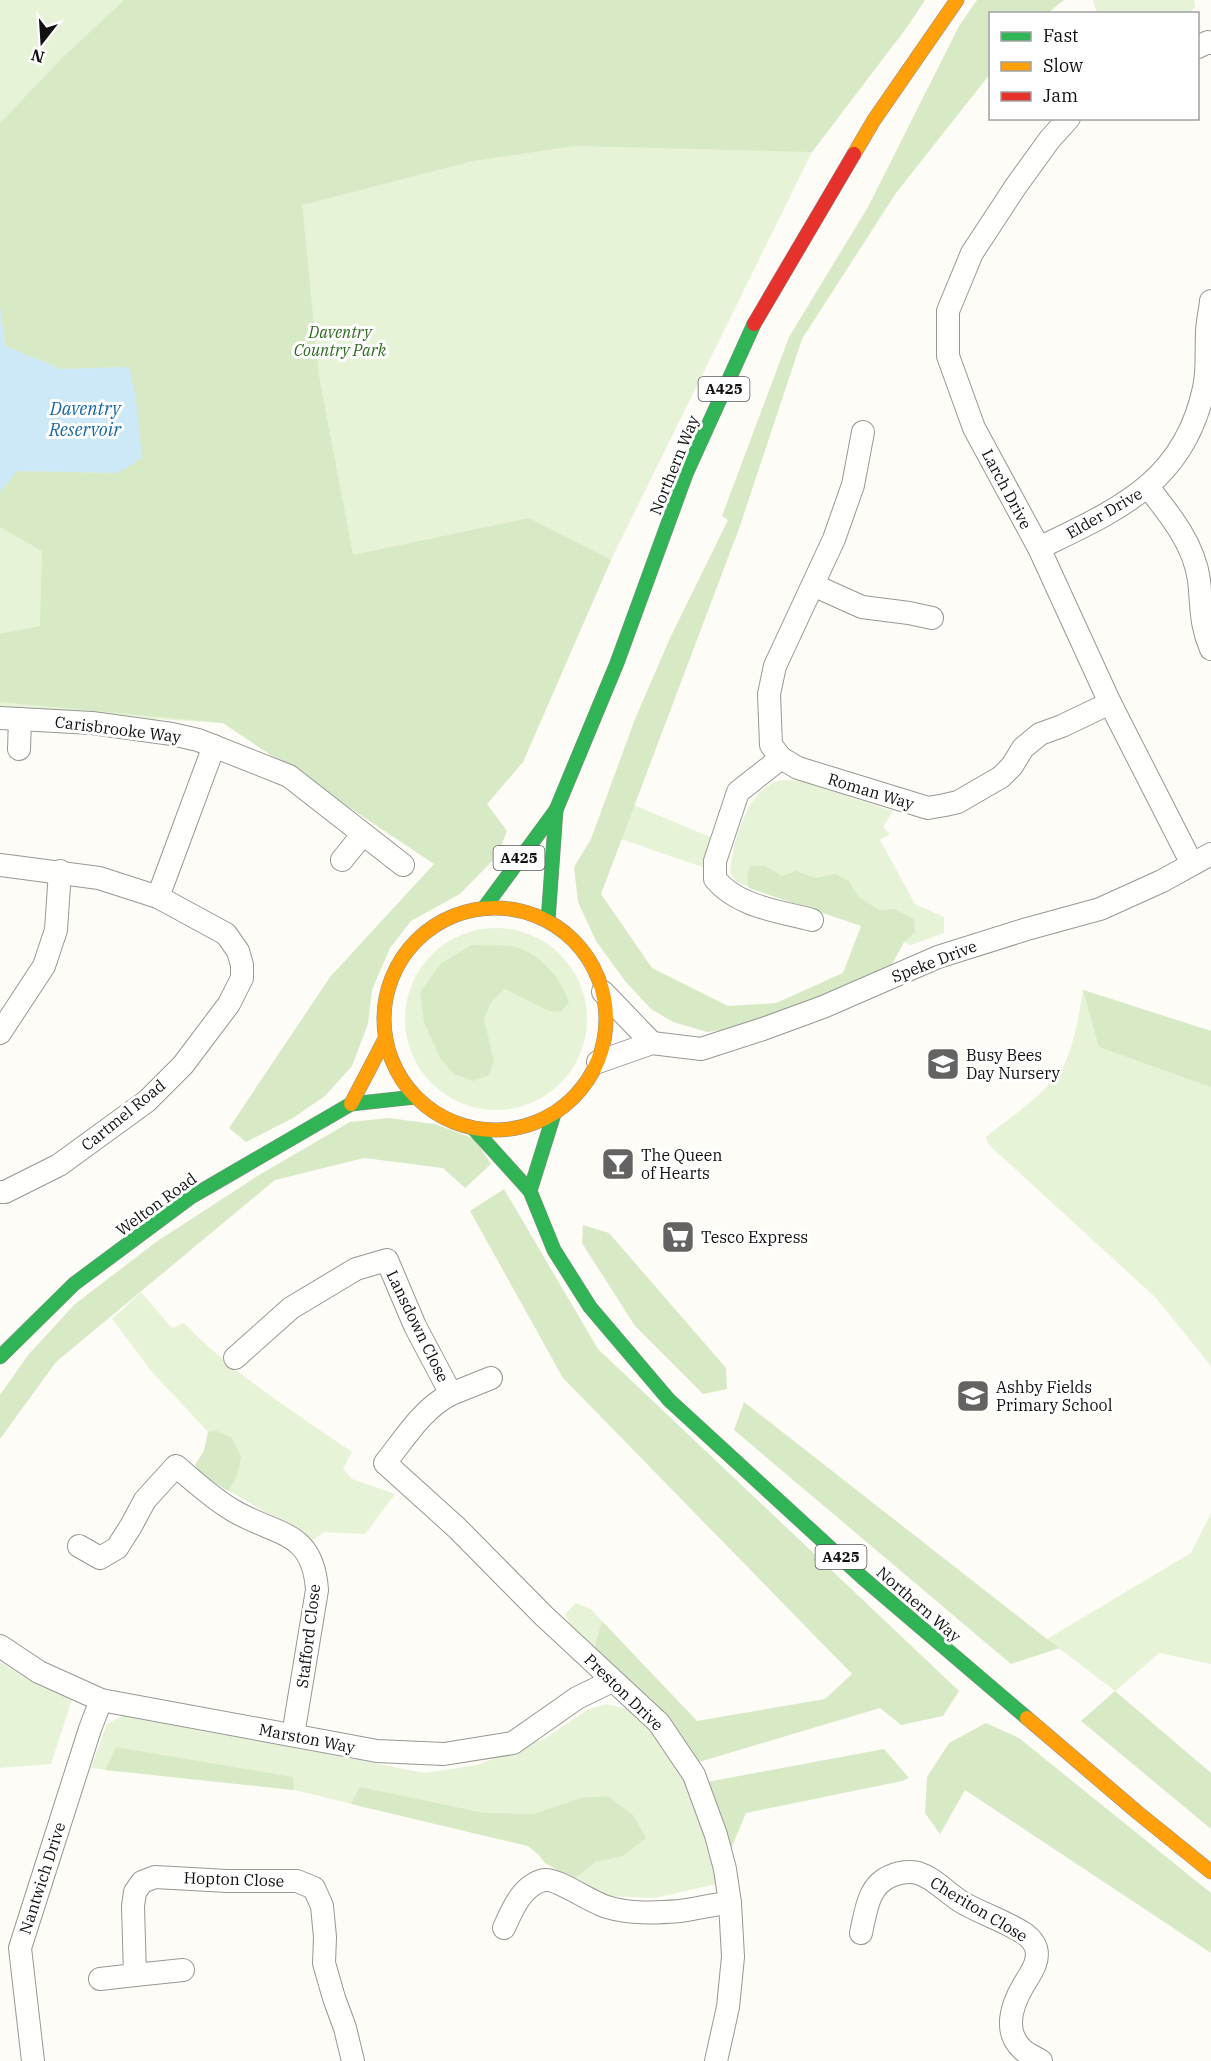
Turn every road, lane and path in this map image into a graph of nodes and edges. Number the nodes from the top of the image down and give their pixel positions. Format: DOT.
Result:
graph roads {
  1 [pos="957,0"];
  2 [pos="1068,120"];
  3 [pos="1211,301"];
  4 [pos="863,432"];
  5 [pos="1148,488"];
  6 [pos="1039,548"];
  7 [pos="813,585"];
  8 [pos="932,618"];
  9 [pos="1211,649"];
  10 [pos="1110,703"];
  11 [pos="10,718"];
  12 [pos="214,746"];
  13 [pos="19,750"];
  14 [pos="781,758"];
  15 [pos="556,810"];
  16 [pos="363,834"];
  17 [pos="1202,859"];
  18 [pos="342,860"];
  19 [pos="0,865"];
  20 [pos="404,865"];
  21 [pos="60,871"];
  22 [pos="158,897"];
  23 [pos="484,908"];
  24 [pos="813,920"];
  25 [pos="548,921"];
  26 [pos="603,992"];
  27 [pos="0,1033"];
  28 [pos="385,1039"];
  29 [pos="652,1042"];
  30 [pos="598,1062"];
  31 [pos="415,1097"];
  32 [pos="351,1104"];
  33 [pos="554,1114"];
  34 [pos="474,1129"];
  35 [pos="530,1191"];
  36 [pos="0,1192"];
  37 [pos="0,1357"];
  38 [pos="235,1358"];
  39 [pos="490,1378"];
  40 [pos="451,1394"];
  41 [pos="385,1463"];
  42 [pos="79,1546"];
  43 [pos="0,1646"];
  44 [pos="612,1681"];
  45 [pos="101,1700"];
  46 [pos="293,1735"];
  47 [pos="1211,1872"];
  48 [pos="730,1903"];
  49 [pos="504,1928"];
  50 [pos="861,1933"];
  51 [pos="10,1946"];
  52 [pos="183,1970"];
  53 [pos="135,1975"];
  54 [pos="100,1979"];
  55 [pos="33,2061"];
  56 [pos="353,2061"];
  57 [pos="716,2061"];
  58 [pos="1041,2061"];
  1 -- 15 [label="main road, Northern Way / A425"];
  2 -- 6 [label="street, Larch Drive"];
  3 -- 5 [label="street, Elder Drive"];
  4 -- 7 [label="street"];
  5 -- 6 [label="street, Elder Drive"];
  5 -- 9 [label="street"];
  6 -- 10 [label="street, Larch Drive"];
  7 -- 8 [label="street"];
  7 -- 14 [label="street"];
  10 -- 14 [label="street, Roman Way"];
  10 -- 17 [label="street, Larch Drive"];
  11 -- 12 [label="street, Carisbrooke Way"];
  11 -- 13 [label="street, Carisbrooke Way"];
  12 -- 16 [label="street, Carisbrooke Way"];
  12 -- 22 [label="street"];
  14 -- 24 [label="street"];
  15 -- 23 [label="main road, A425"];
  15 -- 25 [label="main road, A425"];
  16 -- 18 [label="street"];
  16 -- 20 [label="street, Carisbrooke Way"];
  17 -- 29 [label="street, Speke Drive"];
  19 -- 21 [label="street, Cartmel Road"];
  21 -- 22 [label="street, Cartmel Road"];
  21 -- 27 [label="street"];
  22 -- 36 [label="street, Cartmel Road"];
  23 -- 25 [label="main road"];
  23 -- 28 [label="main road"];
  25 -- 26 [label="main road"];
  26 -- 29 [label="street"];
  26 -- 30 [label="main road"];
  28 -- 31 [label="main road"];
  28 -- 32 [label="main road"];
  29 -- 30 [label="street, Speke Drive"];
  30 -- 33 [label="main road"];
  31 -- 32 [label="main road, Welton Road"];
  31 -- 34 [label="main road"];
  32 -- 37 [label="main road, Welton Road"];
  33 -- 34 [label="main road"];
  33 -- 35 [label="main road"];
  34 -- 35 [label="main road, A425"];
  35 -- 47 [label="main road, Northern Way / A425"];
  38 -- 40 [label="street, Lansdown Close"];
  39 -- 40 [label="street, Lansdown Close"];
  40 -- 41 [label="street, Lansdown Close"];
  41 -- 44 [label="street, Preston Drive"];
  42 -- 46 [label="street, Stafford Close"];
  43 -- 45 [label="street, Marston Way"];
  44 -- 46 [label="street, Marston Way"];
  44 -- 48 [label="street, Preston Drive"];
  45 -- 46 [label="street, Marston Way"];
  45 -- 51 [label="street, Nantwich Drive"];
  48 -- 49 [label="street"];
  48 -- 57 [label="street, Preston Drive"];
  50 -- 58 [label="street, Cheriton Close"];
  51 -- 55 [label="street, Nantwich Drive"];
  52 -- 53 [label="street"];
  53 -- 54 [label="street"];
  53 -- 56 [label="street, Hopton Close"];
}
